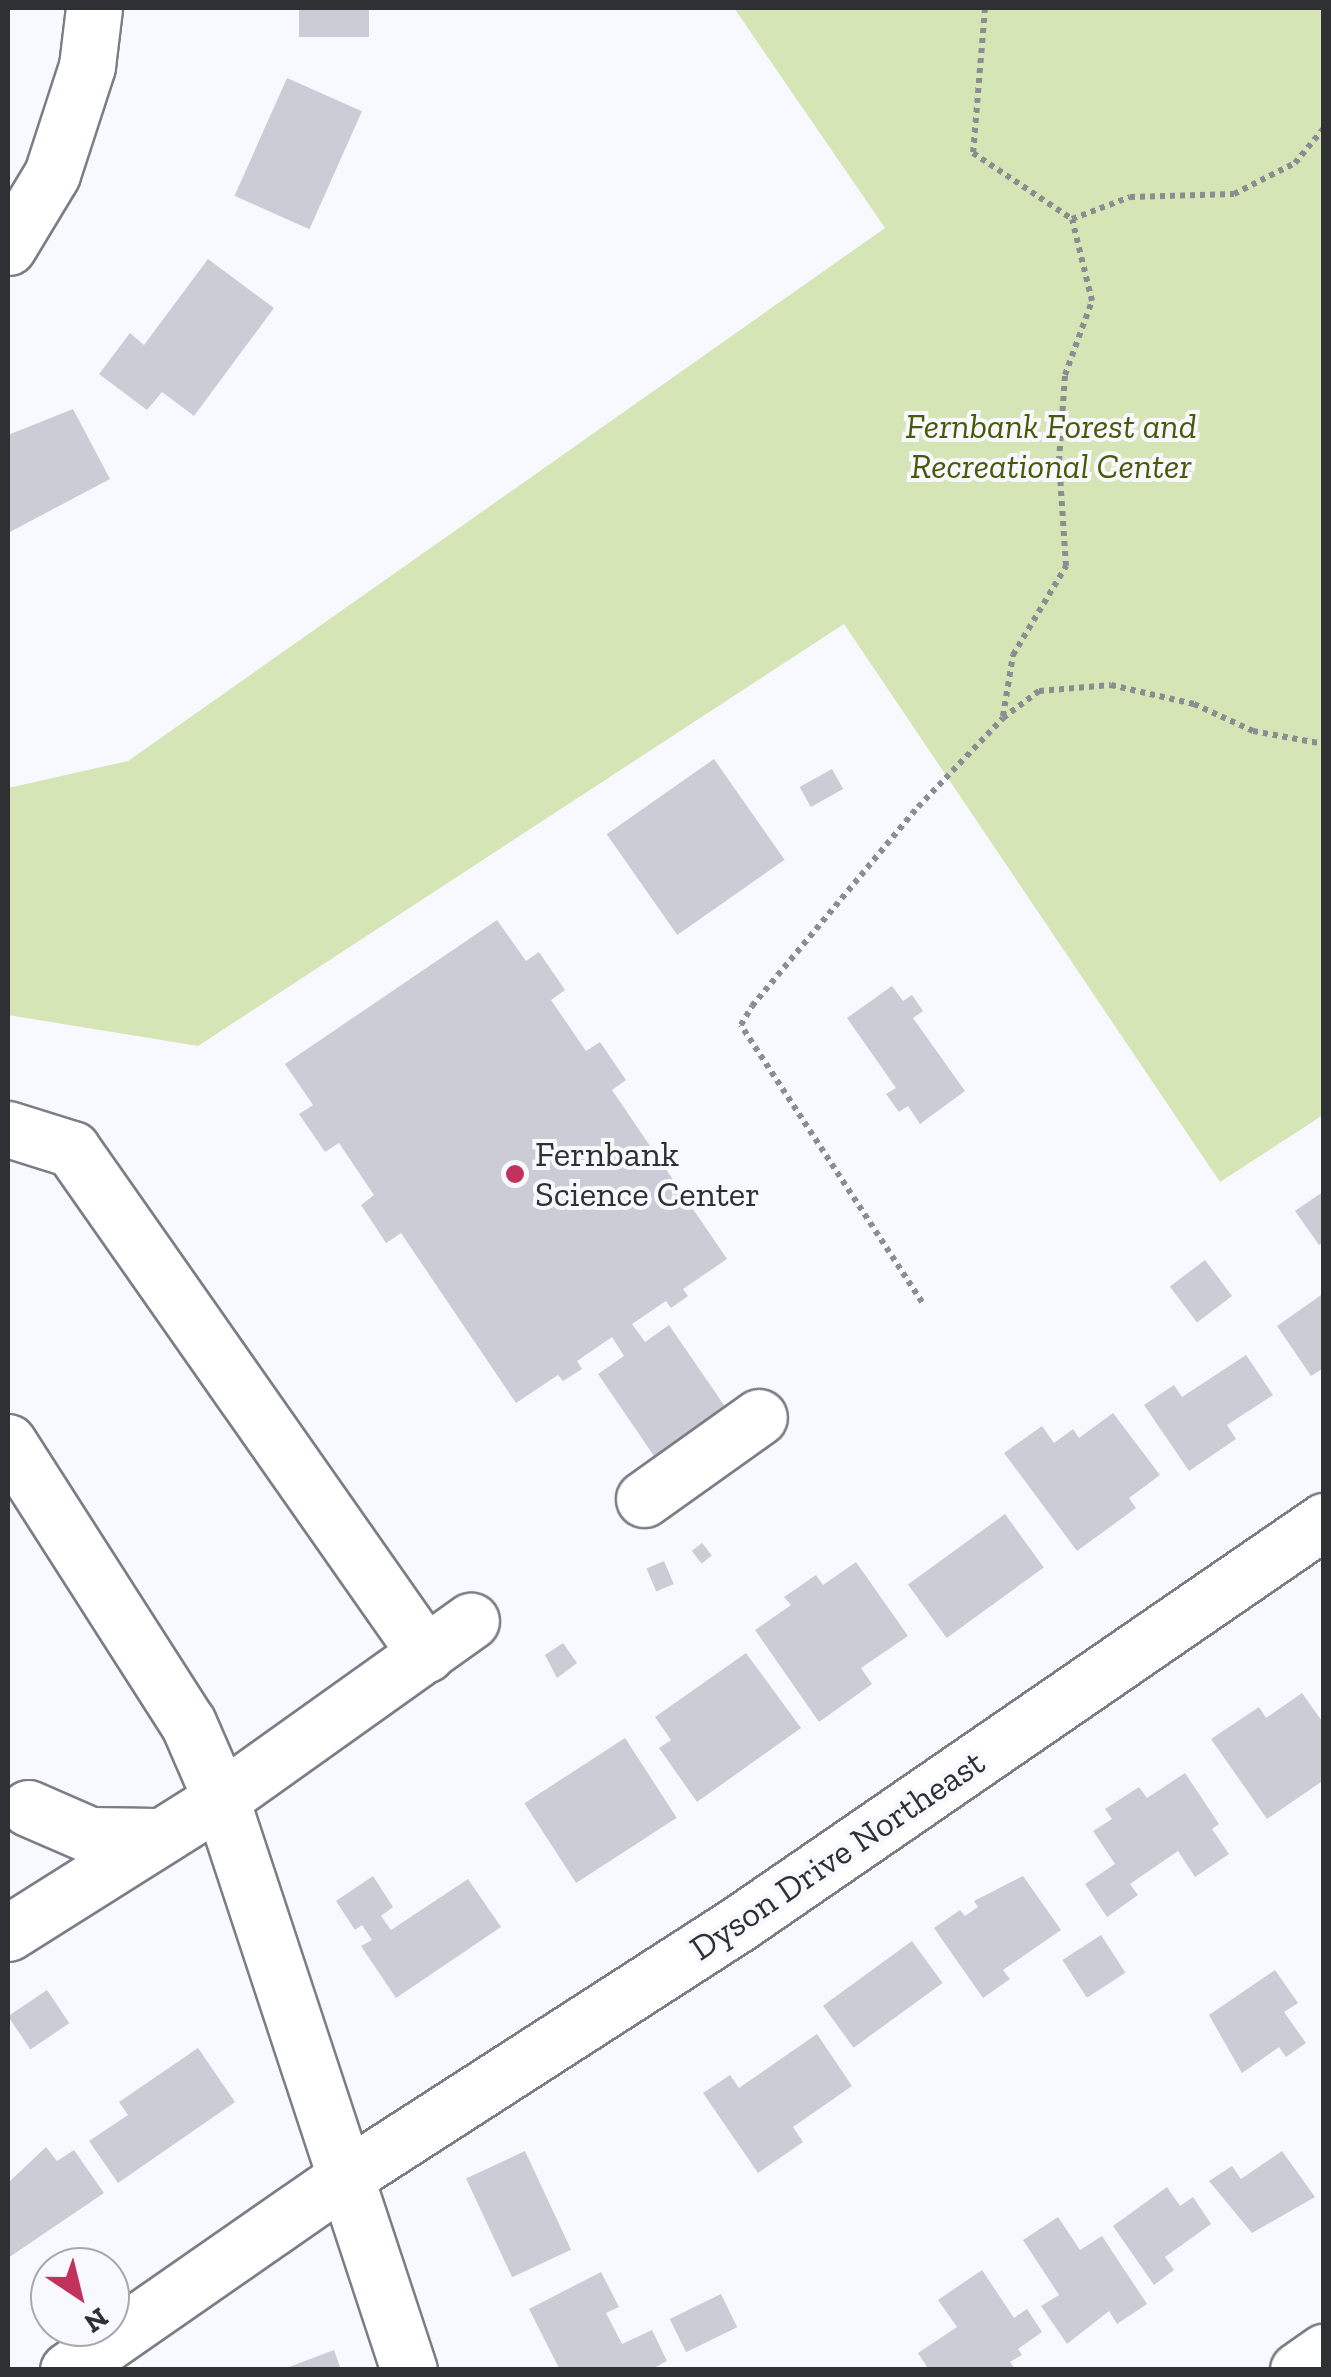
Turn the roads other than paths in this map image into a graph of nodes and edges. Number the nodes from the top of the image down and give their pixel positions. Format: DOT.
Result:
graph roads {
  1 [pos="94,8"];
  2 [pos="8,247"];
  3 [pos="8,1129"];
  4 [pos="760,1418"];
  5 [pos="8,1442"];
  6 [pos="644,1499"];
  7 [pos="1324,1522"];
  8 [pos="470,1622"];
  9 [pos="426,1654"];
  10 [pos="221,1798"];
  11 [pos="28,1808"];
  12 [pos="156,1836"];
  13 [pos="8,1932"];
  14 [pos="344,2178"];
  15 [pos="1324,2352"];
  16 [pos="68,2370"];
  17 [pos="409,2370"];
  18 [pos="1298,2370"];
  1 -- 2 [label="street"];
  3 -- 9 [label="street"];
  4 -- 6 [label="street"];
  5 -- 10 [label="street"];
  7 -- 14 [label="street, Dyson Drive Northeast"];
  8 -- 9 [label="street"];
  9 -- 10 [label="street"];
  10 -- 12 [label="street"];
  10 -- 14 [label="street"];
  11 -- 12 [label="street"];
  12 -- 13 [label="street"];
  14 -- 16 [label="street, Dyson Drive Northeast"];
  14 -- 17 [label="street"];
  15 -- 18 [label="street"];
}
